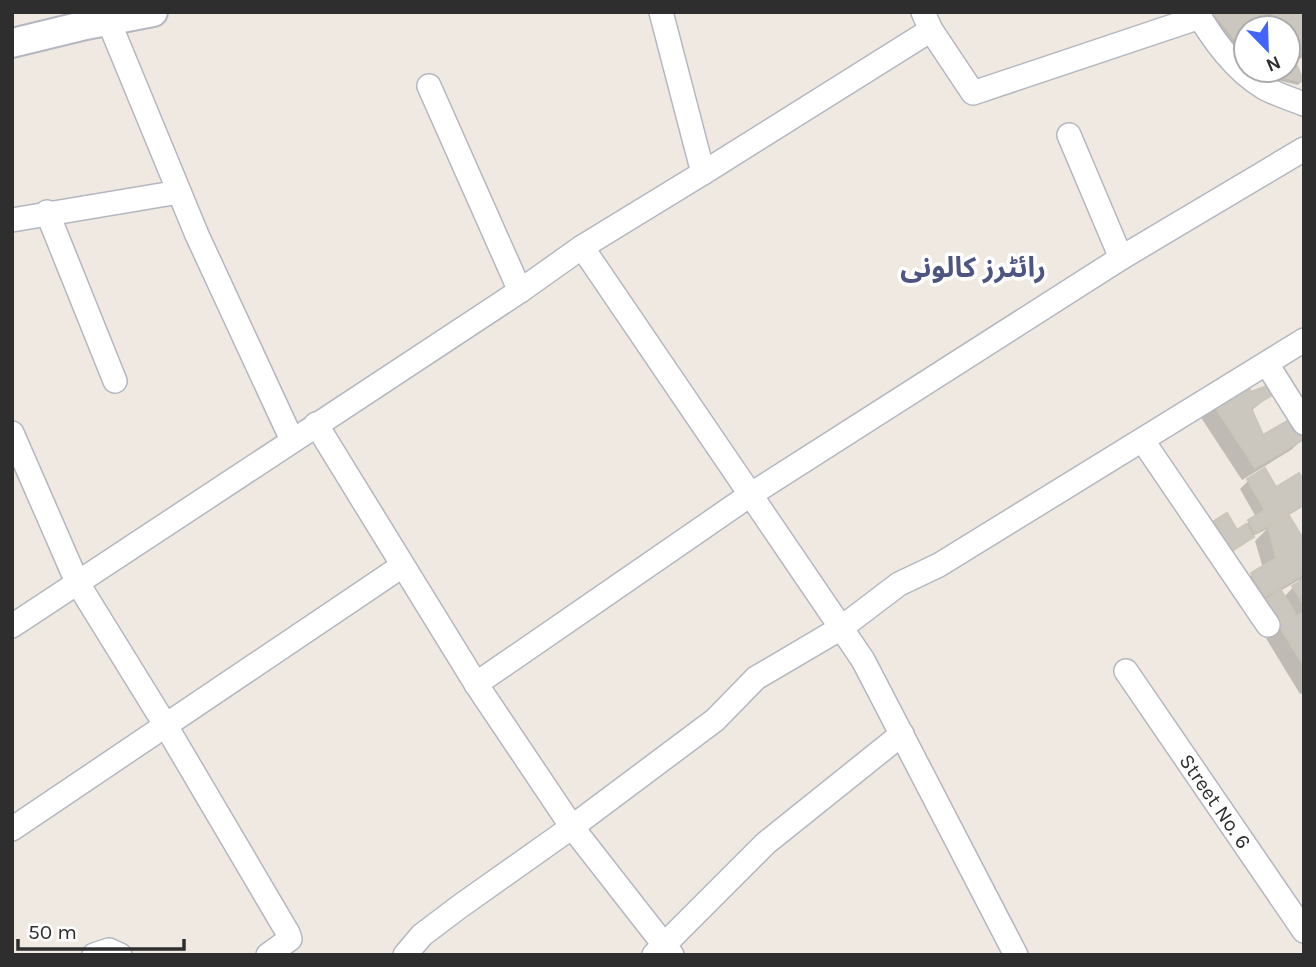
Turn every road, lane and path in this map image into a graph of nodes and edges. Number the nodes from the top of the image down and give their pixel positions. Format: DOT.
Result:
graph roads {
  1 [pos="153,12"];
  2 [pos="661,12"];
  3 [pos="1199,15"];
  4 [pos="92,20"];
  5 [pos="927,21"];
  6 [pos="12,43"];
  7 [pos="429,86"];
  8 [pos="1304,104"];
  9 [pos="1069,135"];
  10 [pos="1304,149"];
  11 [pos="703,173"];
  12 [pos="179,192"];
  13 [pos="47,212"];
  14 [pos="12,220"];
  15 [pos="582,247"];
  16 [pos="1121,258"];
  17 [pos="520,291"];
  18 [pos="1304,340"];
  19 [pos="1267,364"];
  20 [pos="115,381"];
  21 [pos="1304,423"];
  22 [pos="316,424"];
  23 [pos="12,433"];
  24 [pos="292,440"];
  25 [pos="1143,441"];
  26 [pos="750,495"];
  27 [pos="402,566"];
  28 [pos="77,582"];
  29 [pos="1268,625"];
  30 [pos="12,626"];
  31 [pos="841,628"];
  32 [pos="1126,671"];
  33 [pos="476,684"];
  34 [pos="166,726"];
  35 [pos="902,734"];
  36 [pos="572,827"];
  37 [pos="12,829"];
  38 [pos="1304,931"];
  39 [pos="663,952"];
  40 [pos="94,955"];
  41 [pos="120,955"];
  42 [pos="268,955"];
  43 [pos="405,955"];
  44 [pos="1016,955"];
  1 -- 4 [label="street"];
  2 -- 11 [label="street"];
  3 -- 5 [label="street"];
  3 -- 8 [label="street"];
  4 -- 6 [label="street"];
  4 -- 12 [label="street"];
  5 -- 11 [label="street"];
  7 -- 17 [label="street"];
  9 -- 16 [label="street"];
  10 -- 16 [label="street"];
  11 -- 15 [label="street"];
  12 -- 13 [label="street"];
  12 -- 24 [label="street"];
  13 -- 14 [label="street"];
  13 -- 20 [label="street"];
  15 -- 17 [label="street"];
  15 -- 26 [label="street"];
  16 -- 26 [label="street"];
  17 -- 22 [label="street"];
  18 -- 19 [label="street"];
  19 -- 21 [label="street"];
  19 -- 25 [label="street"];
  22 -- 24 [label="street"];
  22 -- 27 [label="street"];
  23 -- 28 [label="street"];
  24 -- 28 [label="street"];
  25 -- 29 [label="street"];
  25 -- 31 [label="street"];
  26 -- 31 [label="street"];
  26 -- 33 [label="street"];
  27 -- 33 [label="street"];
  27 -- 34 [label="street"];
  28 -- 30 [label="street"];
  28 -- 34 [label="street"];
  31 -- 35 [label="street"];
  31 -- 36 [label="street"];
  32 -- 38 [label="street, Street No. 6"];
  33 -- 36 [label="street"];
  34 -- 37 [label="street"];
  34 -- 42 [label="street"];
  35 -- 39 [label="street"];
  35 -- 44 [label="street"];
  36 -- 39 [label="street"];
  36 -- 43 [label="street"];
  40 -- 41 [label="street"];
}
